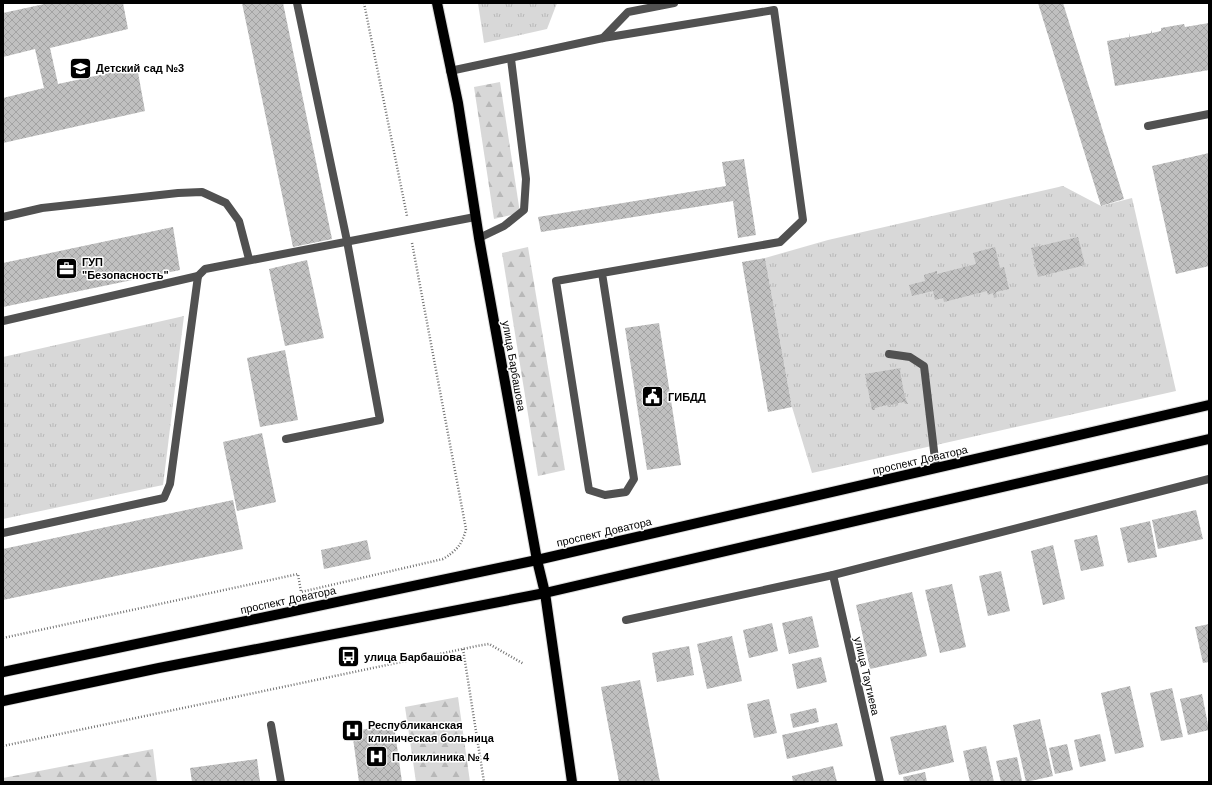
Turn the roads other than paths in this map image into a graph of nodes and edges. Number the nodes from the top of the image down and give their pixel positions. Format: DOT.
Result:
graph roads {
  1 [pos="297,3"];
  2 [pos="436,3"];
  3 [pos="627,3"];
  4 [pos="674,3"];
  5 [pos="628,12"];
  6 [pos="603,38"];
  7 [pos="511,59"];
  8 [pos="450,72"];
  9 [pos="1209,114"];
  10 [pos="1148,126"];
  11 [pos="3,217"];
  12 [pos="475,217"];
  13 [pos="479,238"];
  14 [pos="347,241"];
  15 [pos="249,259"];
  16 [pos="602,273"];
  17 [pos="198,276"];
  18 [pos="3,321"];
  19 [pos="889,354"];
  20 [pos="1209,405"];
  21 [pos="286,439"];
  22 [pos="1209,439"];
  23 [pos="936,468"];
  24 [pos="1209,479"];
  25 [pos="3,533"];
  26 [pos="537,560"];
  27 [pos="833,575"];
  28 [pos="545,593"];
  29 [pos="626,620"];
  30 [pos="3,672"];
  31 [pos="3,701"];
  32 [pos="271,725"];
  33 [pos="281,782"];
  34 [pos="572,782"];
  35 [pos="880,782"];
  1 -- 14 [label="street"];
  2 -- 8 [label="main road, улица Барбашова"];
  3 -- 5 [label="street"];
  4 -- 5 [label="street"];
  5 -- 6 [label="street"];
  6 -- 7 [label="street"];
  6 -- 16 [label="street"];
  7 -- 8 [label="street"];
  7 -- 13 [label="street"];
  8 -- 12 [label="main road, улица Барбашова"];
  9 -- 10 [label="street"];
  11 -- 15 [label="street"];
  12 -- 13 [label="main road, улица Барбашова"];
  12 -- 14 [label="street"];
  13 -- 26 [label="main road, улица Барбашова"];
  14 -- 15 [label="street"];
  14 -- 21 [label="street"];
  15 -- 17 [label="street"];
  16 -- 16 [label="street"];
  17 -- 18 [label="street"];
  17 -- 25 [label="street"];
  19 -- 23 [label="street"];
  20 -- 23 [label="main road, проспект Доватора"];
  22 -- 28 [label="main road"];
  23 -- 26 [label="main road, проспект Доватора"];
  24 -- 27 [label="street"];
  26 -- 28 [label="main road, улица Барбашова"];
  26 -- 30 [label="main road, проспект Доватора"];
  27 -- 29 [label="street"];
  27 -- 35 [label="street, улица Таутиева"];
  28 -- 31 [label="main road"];
  28 -- 34 [label="main road, улица Барбашова"];
  32 -- 33 [label="street"];
}
